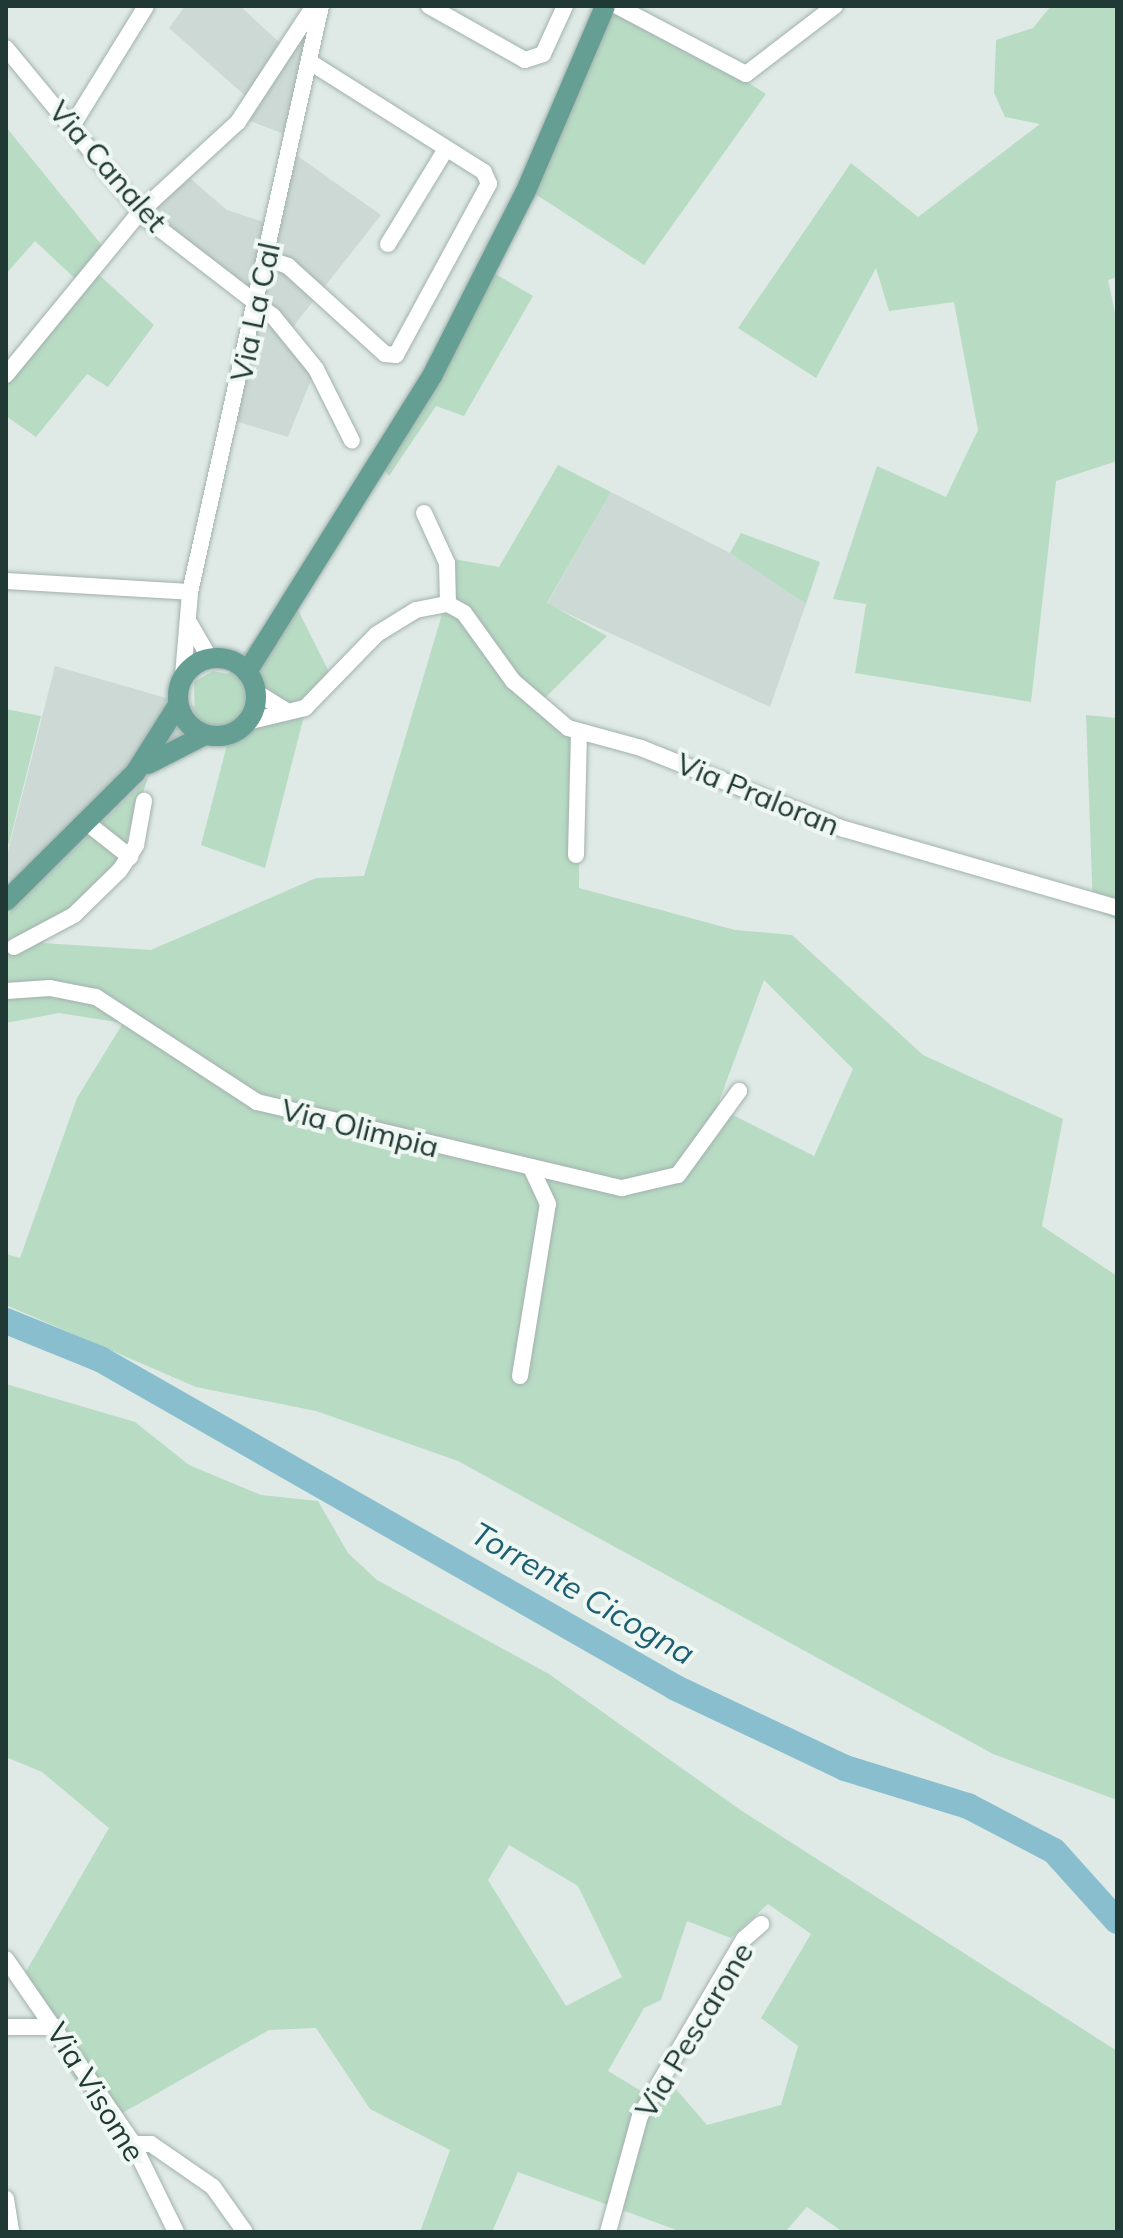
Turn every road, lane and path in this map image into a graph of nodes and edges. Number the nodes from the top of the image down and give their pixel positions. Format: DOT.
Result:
graph roads {
  1 [pos="146,6"];
  2 [pos="314,6"];
  3 [pos="321,6"];
  4 [pos="429,6"];
  5 [pos="565,6"];
  6 [pos="605,6"];
  7 [pos="617,6"];
  8 [pos="835,6"];
  9 [pos="6,48"];
  10 [pos="310,62"];
  11 [pos="72,126"];
  12 [pos="446,149"];
  13 [pos="140,212"];
  14 [pos="388,244"];
  15 [pos="268,259"];
  16 [pos="259,301"];
  17 [pos="6,375"];
  18 [pos="352,441"];
  19 [pos="424,513"];
  20 [pos="6,581"];
  21 [pos="190,592"];
  22 [pos="448,604"];
  23 [pos="189,618"];
  24 [pos="274,620"];
  25 [pos="217,658"];
  26 [pos="247,672"];
  27 [pos="183,676"];
  28 [pos="256,692"];
  29 [pos="178,705"];
  30 [pos="291,713"];
  31 [pos="247,722"];
  32 [pos="579,732"];
  33 [pos="205,735"];
  34 [pos="135,773"];
  35 [pos="144,801"];
  36 [pos="87,823"];
  37 [pos="576,855"];
  38 [pos="130,857"];
  39 [pos="6,901"];
  40 [pos="1117,908"];
  41 [pos="14,947"];
  42 [pos="6,991"];
  43 [pos="739,1091"];
  44 [pos="532,1170"];
  45 [pos="520,1376"];
  46 [pos="761,1924"];
  47 [pos="6,1959"];
  48 [pos="6,2027"];
  49 [pos="57,2027"];
  50 [pos="133,2144"];
  51 [pos="6,2199"];
  52 [pos="11,2232"];
  53 [pos="176,2232"];
  54 [pos="245,2232"];
  55 [pos="608,2232"];
  1 -- 11 [label="street"];
  2 -- 13 [label="street"];
  3 -- 10 [label="street, Via La Cal"];
  4 -- 5 [label="street"];
  6 -- 24 [label="main road"];
  7 -- 8 [label="street"];
  9 -- 11 [label="street, Via Canalet"];
  10 -- 12 [label="street"];
  10 -- 15 [label="street, Via La Cal"];
  11 -- 13 [label="street, Via Canalet"];
  12 -- 14 [label="street"];
  12 -- 15 [label="street"];
  13 -- 16 [label="street, Via Canalet"];
  13 -- 17 [label="street"];
  15 -- 16 [label="street, Via La Cal"];
  16 -- 18 [label="street, Via Canalet"];
  16 -- 21 [label="street, Via La Cal"];
  19 -- 22 [label="street"];
  20 -- 21 [label="street"];
  21 -- 23 [label="street, Via La Cal"];
  22 -- 30 [label="street"];
  22 -- 32 [label="street, Via Praloran"];
  23 -- 25 [label="street, Via La Cal"];
  23 -- 27 [label="street, Via La Cal"];
  24 -- 25 [label="main road"];
  24 -- 26 [label="main road"];
  25 -- 26 [label="main road"];
  25 -- 27 [label="main road"];
  26 -- 28 [label="main road"];
  27 -- 29 [label="main road"];
  28 -- 30 [label="street"];
  28 -- 31 [label="main road"];
  29 -- 33 [label="main road"];
  29 -- 34 [label="main road"];
  30 -- 31 [label="street"];
  31 -- 33 [label="main road"];
  32 -- 37 [label="street"];
  32 -- 40 [label="street, Via Praloran"];
  33 -- 34 [label="main road"];
  34 -- 36 [label="main road"];
  35 -- 38 [label="street"];
  36 -- 38 [label="street"];
  36 -- 39 [label="main road"];
  38 -- 41 [label="street"];
  42 -- 44 [label="street, Via Olimpia"];
  43 -- 44 [label="street, Via Olimpia"];
  44 -- 45 [label="street"];
  46 -- 55 [label="street, Via Pescarone"];
  47 -- 49 [label="street, Via Visome"];
  48 -- 49 [label="street"];
  49 -- 50 [label="street, Via Visome"];
  50 -- 53 [label="street, Via Visome"];
  50 -- 54 [label="street"];
  51 -- 52 [label="street"];
}
